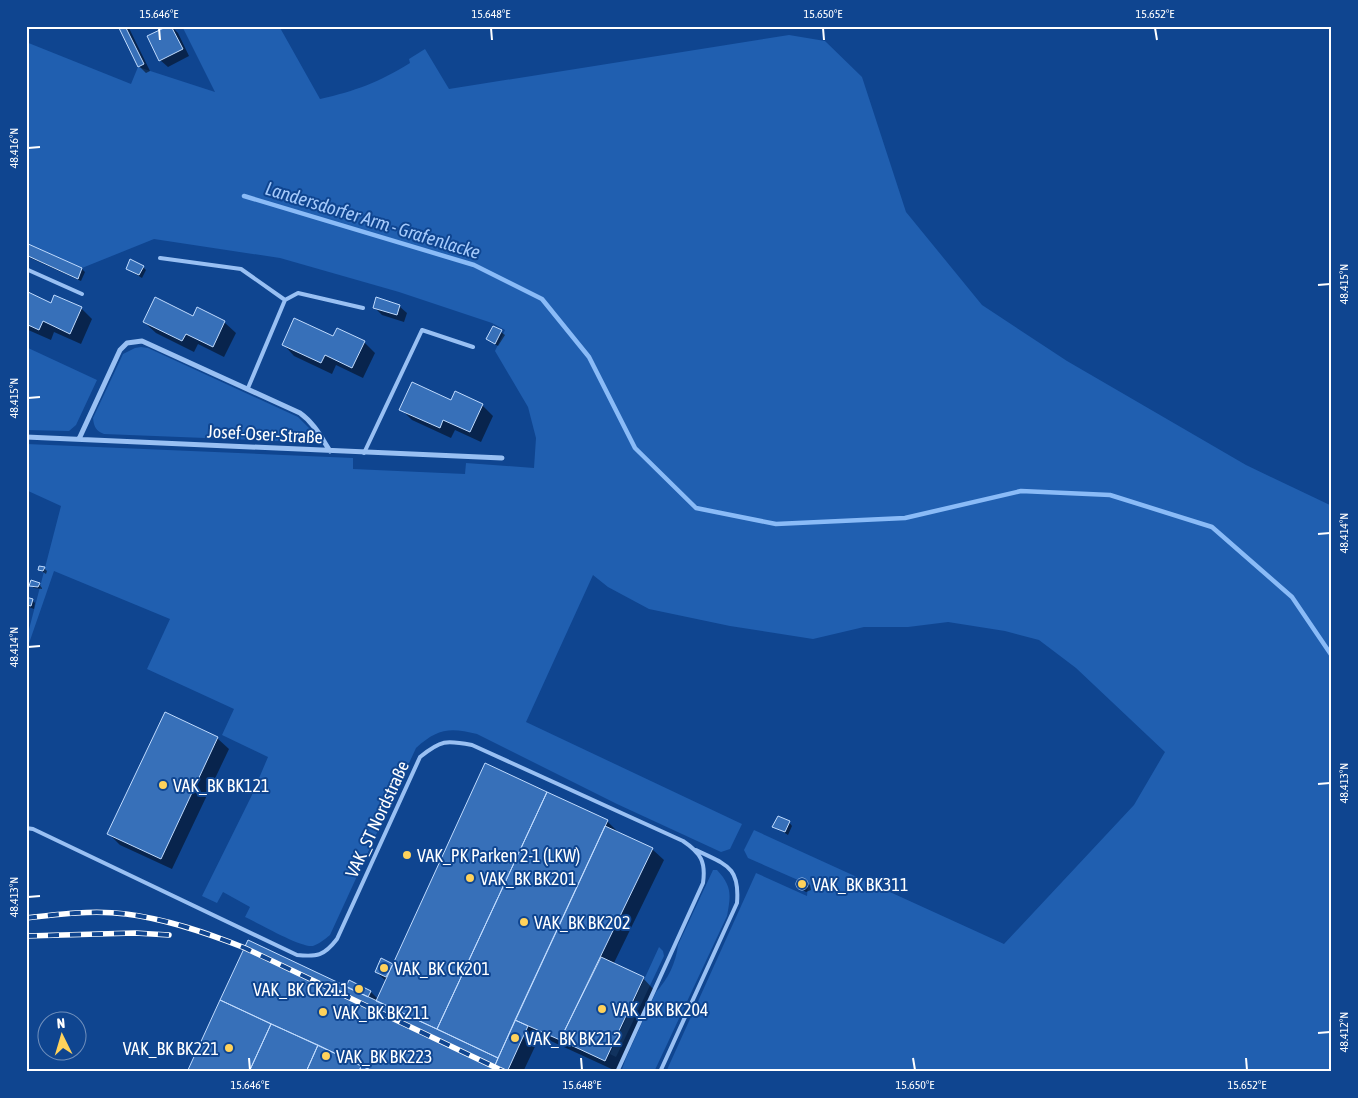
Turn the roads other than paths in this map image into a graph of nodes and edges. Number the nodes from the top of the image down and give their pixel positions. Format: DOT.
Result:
graph roads {
  1 [pos="160,258"];
  2 [pos="26,269"];
  3 [pos="82,294"];
  4 [pos="285,300"];
  5 [pos="363,308"];
  6 [pos="473,347"];
  7 [pos="248,388"];
  8 [pos="26,437"];
  9 [pos="79,439"];
  10 [pos="330,450"];
  11 [pos="364,452"];
  12 [pos="502,458"];
  13 [pos="26,828"];
  14 [pos="695,849"];
  15 [pos="616,1072"];
  16 [pos="660,1072"];
  1 -- 4 [label="lane"];
  2 -- 3 [label="lane"];
  4 -- 5 [label="lane"];
  4 -- 7 [label="lane"];
  6 -- 11 [label="lane"];
  7 -- 9 [label="street"];
  7 -- 10 [label="street"];
  8 -- 9 [label="street, Josef-Oser-Straße"];
  9 -- 10 [label="street, Josef-Oser-Straße"];
  10 -- 11 [label="street, Josef-Oser-Straße"];
  11 -- 12 [label="street, Josef-Oser-Straße"];
  13 -- 14 [label="lane, VAK_ST Nordstraße"];
  14 -- 15 [label="lane"];
  14 -- 16 [label="lane, VAK_ST Nordstraße"];
}
